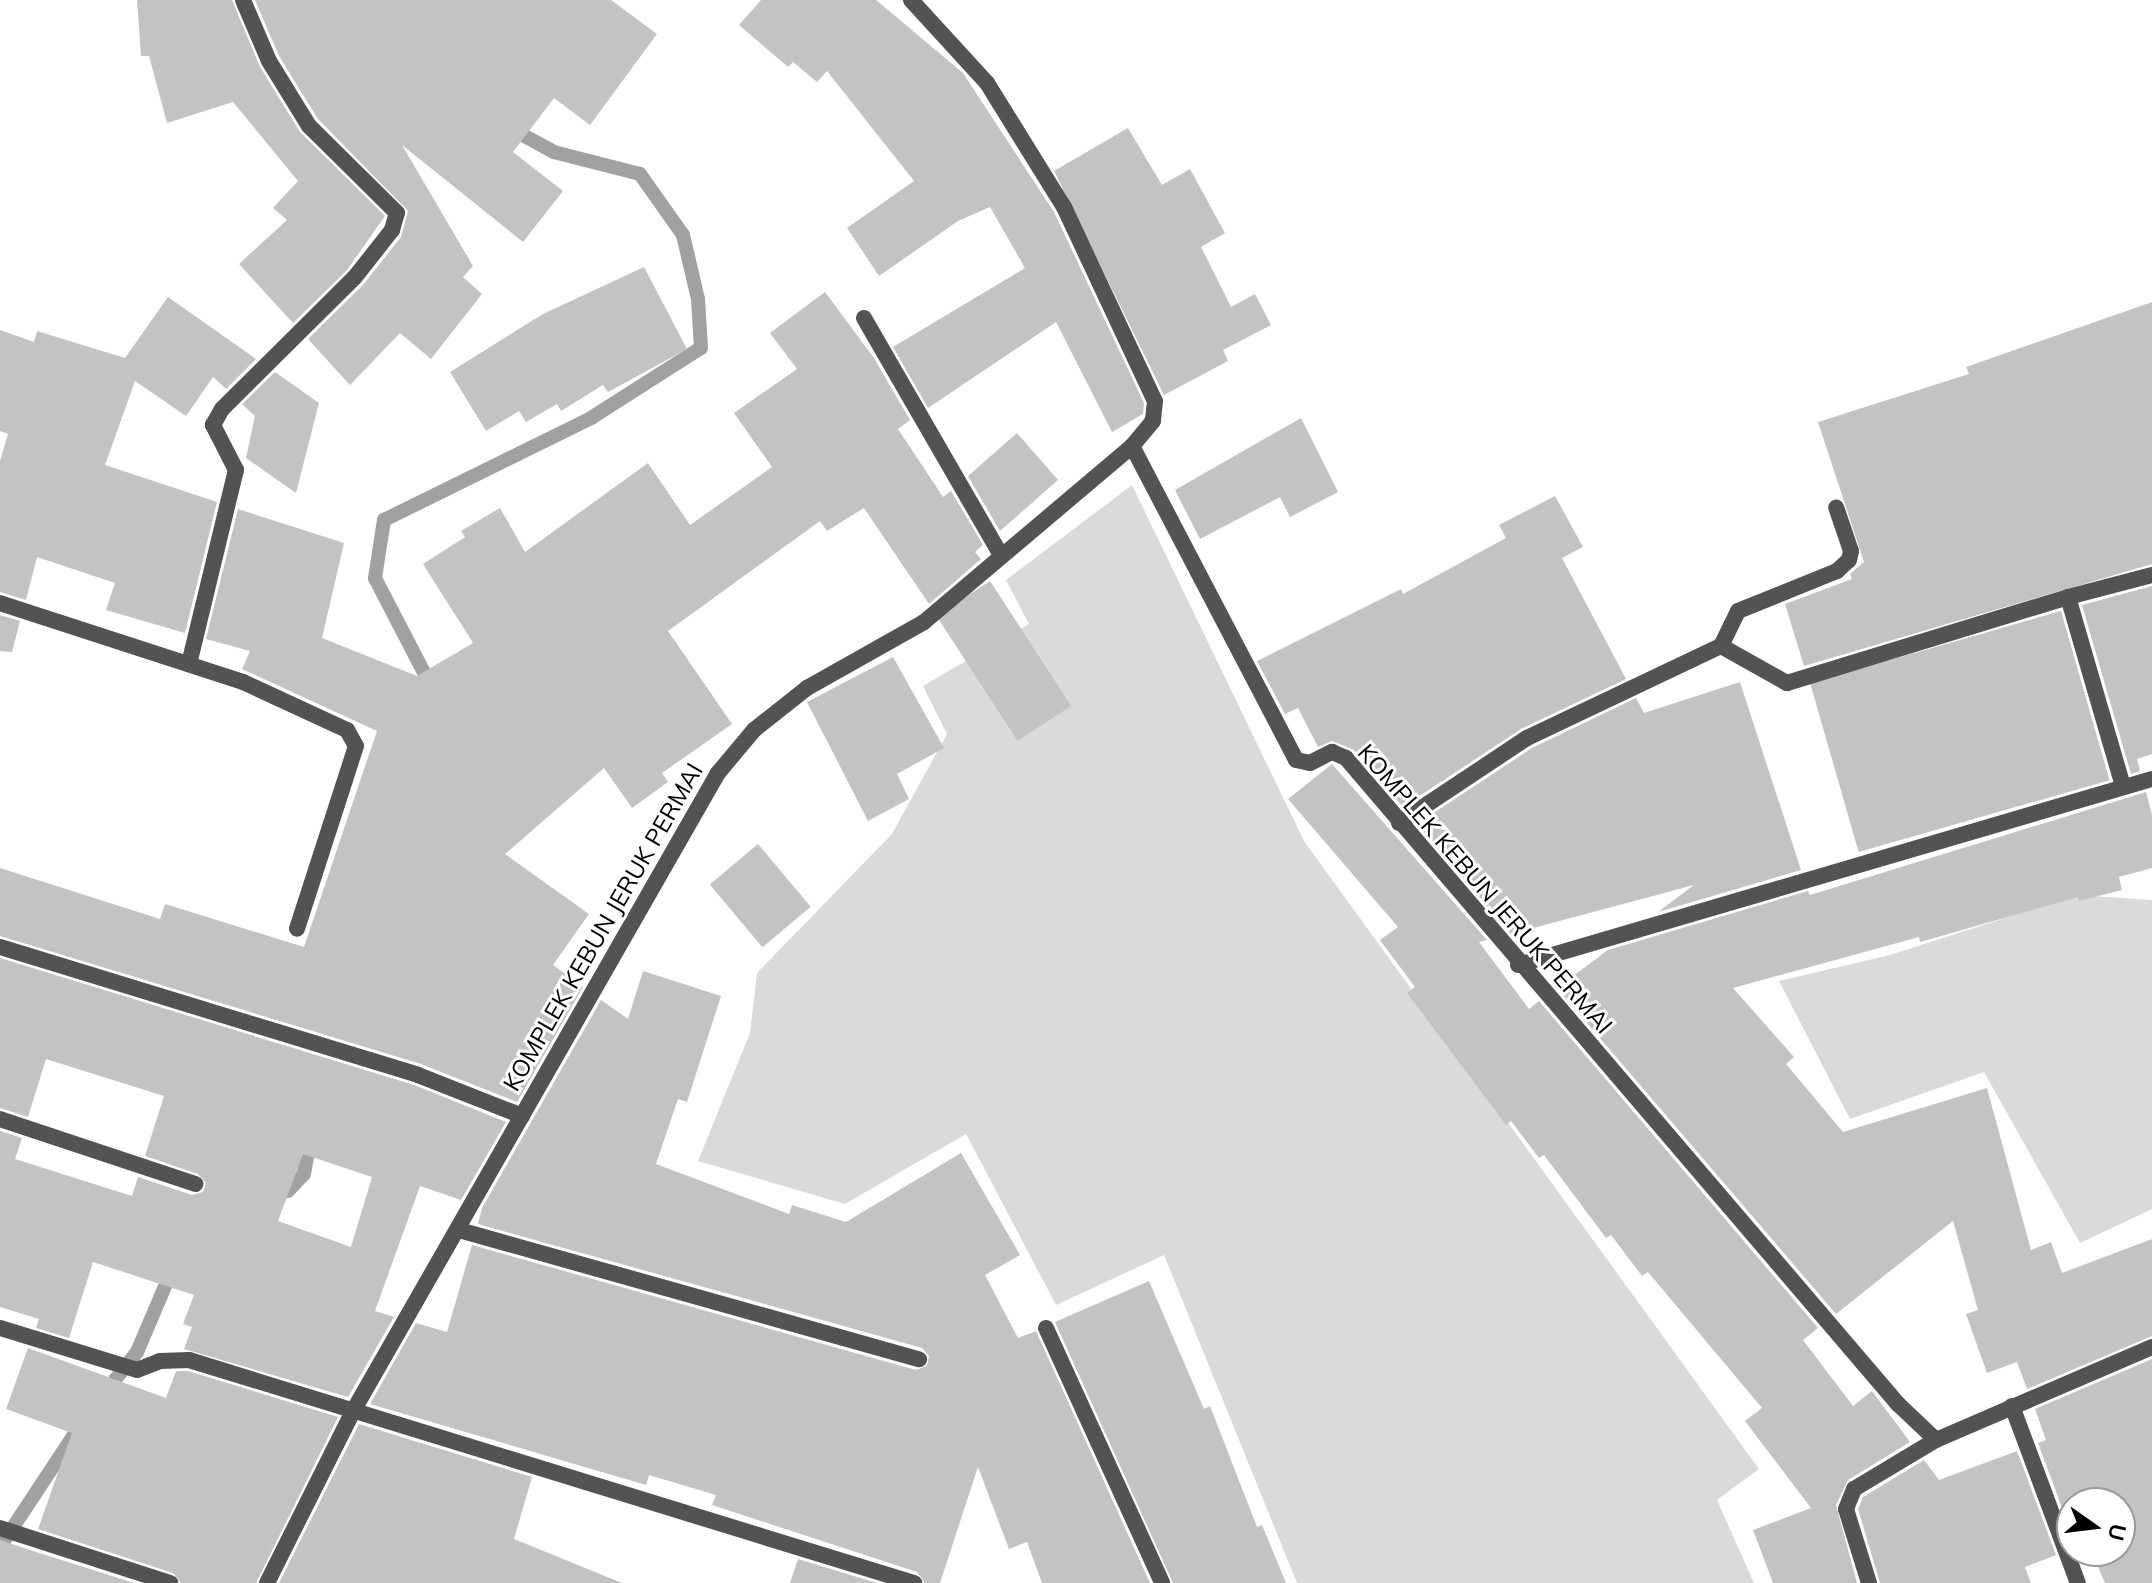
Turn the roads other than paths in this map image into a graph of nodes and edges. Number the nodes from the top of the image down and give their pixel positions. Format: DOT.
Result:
graph roads {
  1 [pos="243,0"];
  2 [pos="911,0"];
  3 [pos="864,318"];
  4 [pos="1132,446"];
  5 [pos="1836,507"];
  6 [pos="1001,555"];
  7 [pos="2152,575"];
  8 [pos="2068,597"];
  9 [pos="0,603"];
  10 [pos="1721,646"];
  11 [pos="189,664"];
  12 [pos="2152,779"];
  13 [pos="2123,786"];
  14 [pos="1399,823"];
  15 [pos="297,929"];
  16 [pos="0,947"];
  17 [pos="1518,965"];
  18 [pos="522,1116"];
  19 [pos="0,1119"];
  20 [pos="195,1184"];
  21 [pos="459,1230"];
  22 [pos="0,1328"];
  23 [pos="1046,1328"];
  24 [pos="2152,1347"];
  25 [pos="919,1359"];
  26 [pos="2012,1406"];
  27 [pos="352,1413"];
  28 [pos="1936,1440"];
  29 [pos="0,1528"];
  30 [pos="170,1583"];
  31 [pos="267,1583"];
  32 [pos="914,1583"];
  33 [pos="1162,1583"];
  34 [pos="1869,1583"];
  35 [pos="2078,1583"];
  1 -- 11 [label="street"];
  2 -- 4 [label="street"];
  3 -- 6 [label="street"];
  4 -- 6 [label="street, KOMPLEK KEBUN JERUK PERMAI"];
  4 -- 14 [label="street, KOMPLEK KEBUN JERUK PERMAI"];
  5 -- 10 [label="street"];
  6 -- 18 [label="street, KOMPLEK KEBUN JERUK PERMAI"];
  7 -- 8 [label="street"];
  8 -- 10 [label="street"];
  8 -- 13 [label="street"];
  9 -- 11 [label="street"];
  10 -- 14 [label="street"];
  11 -- 15 [label="street"];
  12 -- 13 [label="street"];
  13 -- 17 [label="street"];
  14 -- 17 [label="street, KOMPLEK KEBUN JERUK PERMAI"];
  16 -- 18 [label="street"];
  17 -- 28 [label="street, KOMPLEK KEBUN JERUK PERMAI"];
  18 -- 21 [label="street, KOMPLEK KEBUN JERUK PERMAI"];
  19 -- 20 [label="street"];
  21 -- 25 [label="street"];
  21 -- 27 [label="street, KOMPLEK KEBUN JERUK PERMAI"];
  22 -- 27 [label="street"];
  23 -- 33 [label="street"];
  24 -- 26 [label="street"];
  26 -- 28 [label="street"];
  26 -- 35 [label="street"];
  27 -- 31 [label="street, KOMPLEK KEBUN JERUK PERMAI"];
  27 -- 32 [label="street"];
  28 -- 34 [label="street"];
  29 -- 30 [label="street"];
}
